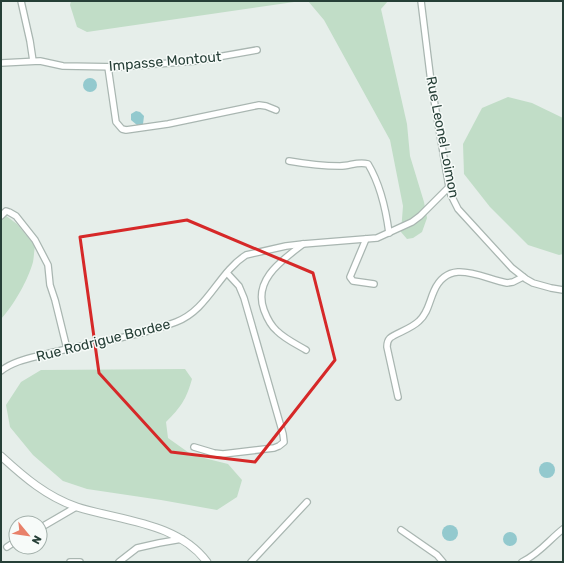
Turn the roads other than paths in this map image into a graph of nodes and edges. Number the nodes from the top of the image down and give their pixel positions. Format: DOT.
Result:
graph roads {
  1 [pos="21,1"];
  2 [pos="421,1"];
  3 [pos="257,50"];
  4 [pos="33,61"];
  5 [pos="1,63"];
  6 [pos="108,67"];
  7 [pos="276,110"];
  8 [pos="289,161"];
  9 [pos="449,187"];
  10 [pos="1,216"];
  11 [pos="390,233"];
  12 [pos="366,239"];
  13 [pos="303,244"];
  14 [pos="227,273"];
  15 [pos="523,277"];
  16 [pos="374,284"];
  17 [pos="563,290"];
  18 [pos="67,349"];
  19 [pos="306,350"];
  20 [pos="1,371"];
  21 [pos="398,397"];
  22 [pos="194,447"];
  23 [pos="1,456"];
  24 [pos="307,502"];
  25 [pos="76,507"];
  26 [pos="48,523"];
  27 [pos="563,529"];
  28 [pos="401,530"];
  29 [pos="182,539"];
  30 [pos="70,562"];
  31 [pos="80,562"];
  32 [pos="119,562"];
  33 [pos="207,562"];
  34 [pos="251,562"];
  35 [pos="443,562"];
  36 [pos="522,562"];
  1 -- 4 [label="street"];
  2 -- 9 [label="street, Rue Leonel Loimon"];
  3 -- 6 [label="street, Impasse Montout"];
  4 -- 5 [label="street, Impasse Montout"];
  4 -- 6 [label="street, Impasse Montout"];
  6 -- 7 [label="street"];
  8 -- 11 [label="street"];
  9 -- 11 [label="street, Rue Rodrigue Bordee"];
  9 -- 15 [label="street, Rue Leonel Loimon"];
  10 -- 18 [label="street"];
  11 -- 12 [label="street, Rue Rodrigue Bordee"];
  12 -- 13 [label="street, Rue Rodrigue Bordee"];
  12 -- 16 [label="street"];
  13 -- 14 [label="street, Rue Rodrigue Bordee"];
  13 -- 19 [label="street"];
  14 -- 18 [label="street, Rue Rodrigue Bordee"];
  14 -- 22 [label="street"];
  15 -- 17 [label="street, Rue Leonel Loimon"];
  15 -- 21 [label="street"];
  18 -- 20 [label="street, Rue Rodrigue Bordee"];
  23 -- 25 [label="street"];
  24 -- 34 [label="street"];
  25 -- 26 [label="street"];
  25 -- 29 [label="street"];
  27 -- 36 [label="street"];
  28 -- 35 [label="street"];
  29 -- 32 [label="street"];
  29 -- 33 [label="street"];
  30 -- 31 [label="street"];
}
